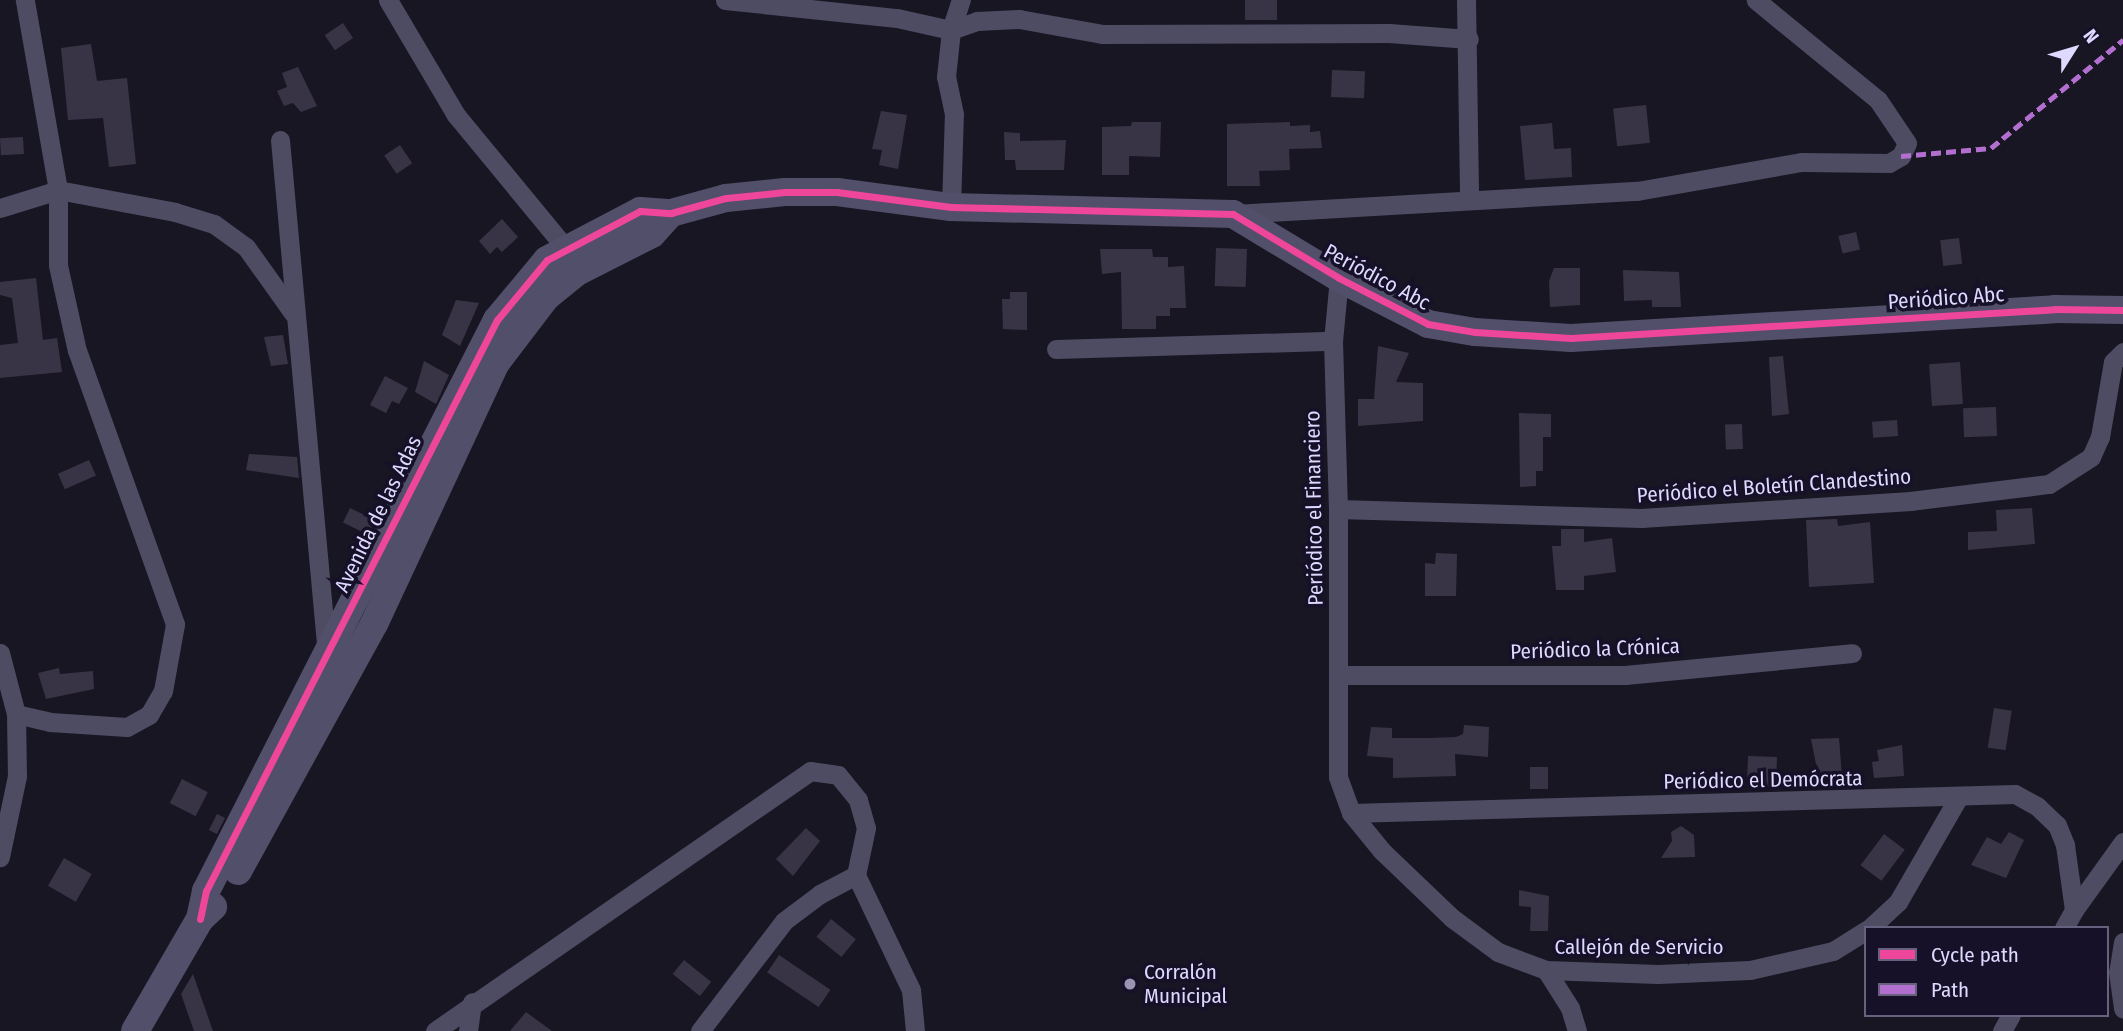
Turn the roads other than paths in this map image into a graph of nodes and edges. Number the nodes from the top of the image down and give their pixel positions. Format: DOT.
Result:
graph roads {
  1 [pos="25,0"];
  2 [pos="388,0"];
  3 [pos="725,0"];
  4 [pos="961,0"];
  5 [pos="1466,0"];
  6 [pos="1756,0"];
  7 [pos="951,30"];
  8 [pos="1469,39"];
  9 [pos="281,140"];
  10 [pos="58,190"];
  11 [pos="1469,198"];
  12 [pos="951,207"];
  13 [pos="0,208"];
  14 [pos="671,213"];
  15 [pos="1233,214"];
  16 [pos="565,247"];
  17 [pos="1339,278"];
  18 [pos="2123,310"];
  19 [pos="293,313"];
  20 [pos="1332,341"];
  21 [pos="1056,349"];
  22 [pos="2123,352"];
  23 [pos="1338,509"];
  24 [pos="0,653"];
  25 [pos="1852,653"];
  26 [pos="327,656"];
  27 [pos="1338,675"];
  28 [pos="16,714"];
  29 [pos="1958,798"];
  30 [pos="1351,813"];
  31 [pos="2123,842"];
  32 [pos="0,857"];
  33 [pos="856,875"];
  34 [pos="2074,910"];
  35 [pos="200,919"];
  36 [pos="1871,926"];
  37 [pos="2065,926"];
  38 [pos="1864,932"];
  39 [pos="2123,942"];
  40 [pos="1546,970"];
  41 [pos="472,1002"];
  42 [pos="2123,1010"];
  43 [pos="135,1031"];
  44 [pos="435,1031"];
  45 [pos="468,1031"];
  46 [pos="700,1031"];
  47 [pos="915,1031"];
  48 [pos="1577,1031"];
  1 -- 10 [label="street"];
  2 -- 16 [label="street"];
  3 -- 7 [label="street"];
  4 -- 7 [label="street"];
  5 -- 8 [label="street"];
  6 -- 11 [label="street"];
  7 -- 8 [label="street"];
  7 -- 12 [label="street"];
  8 -- 11 [label="street"];
  9 -- 19 [label="street"];
  10 -- 13 [label="street"];
  10 -- 19 [label="street"];
  10 -- 28 [label="street"];
  11 -- 15 [label="street"];
  12 -- 14 [label="street, Periódico Abc"];
  12 -- 15 [label="street, Periódico Abc"];
  14 -- 16 [label="street, Avenida de las Adas"];
  14 -- 35 [label="street, Avenida de las Adas"];
  15 -- 17 [label="street, Periódico Abc"];
  16 -- 26 [label="street, Avenida de las Adas"];
  17 -- 18 [label="street, Periódico Abc"];
  17 -- 20 [label="street, Periódico Abc"];
  19 -- 26 [label="street"];
  20 -- 21 [label="street"];
  20 -- 23 [label="street, Periódico el Financiero"];
  22 -- 23 [label="street, Periódico el Boletín Clandestino"];
  23 -- 27 [label="street, Periódico el Financiero"];
  24 -- 28 [label="street"];
  25 -- 27 [label="street, Periódico la Crónica"];
  26 -- 35 [label="street, Avenida de las Adas"];
  27 -- 30 [label="street, Callejón de Servicio"];
  28 -- 32 [label="street"];
  29 -- 30 [label="street, Periódico el Demócrata"];
  29 -- 34 [label="street, Periódico el Demócrata"];
  29 -- 36 [label="street, Callejón de Servicio"];
  30 -- 40 [label="street, Callejón de Servicio"];
  31 -- 34 [label="street"];
  33 -- 41 [label="street"];
  33 -- 46 [label="street"];
  33 -- 47 [label="street"];
  34 -- 37 [label="street"];
  35 -- 43 [label="street, Avenida de las Adas"];
  38 -- 40 [label="street, Callejón de Servicio"];
  39 -- 42 [label="street"];
  40 -- 48 [label="street"];
  41 -- 44 [label="street"];
  41 -- 45 [label="street"];
}
